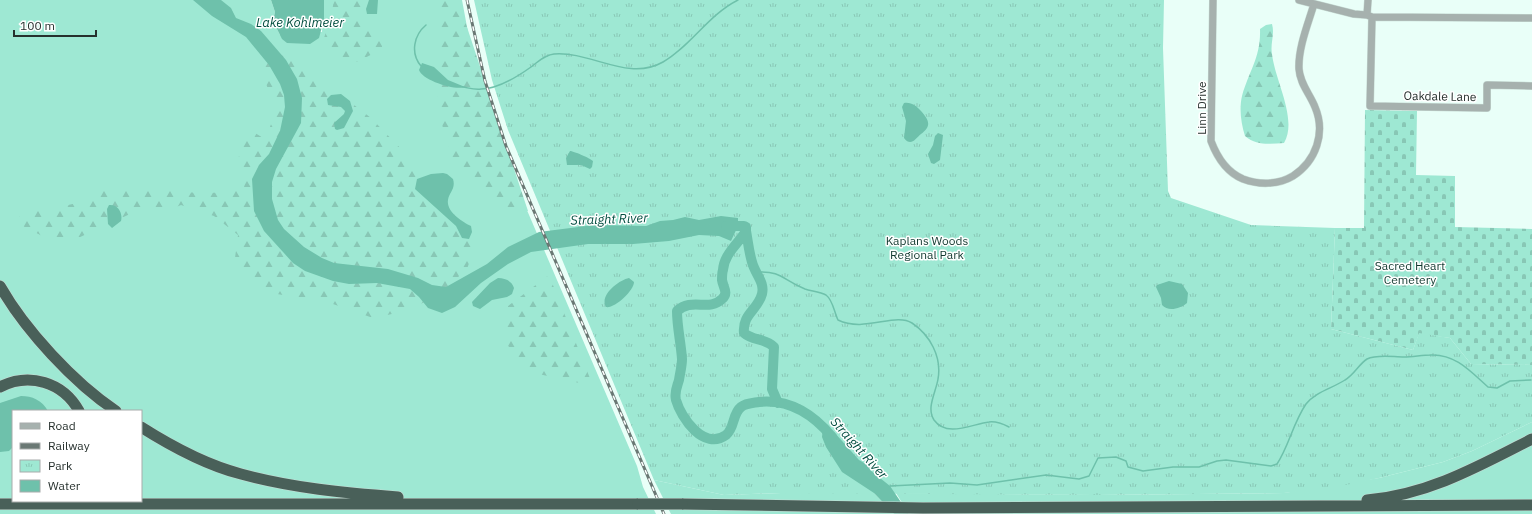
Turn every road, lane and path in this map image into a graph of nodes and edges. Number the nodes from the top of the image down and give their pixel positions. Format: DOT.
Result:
graph roads {
  1 [pos="1213,0"];
  2 [pos="1300,0"];
  3 [pos="1368,0"];
  4 [pos="1314,4"];
  5 [pos="1370,16"];
  6 [pos="1532,18"];
  7 [pos="1532,86"];
  8 [pos="0,286"];
  9 [pos="0,387"];
  10 [pos="79,410"];
  11 [pos="115,410"];
  12 [pos="142,429"];
  13 [pos="1532,439"];
  14 [pos="12,500"];
  15 [pos="0,503"];
  16 [pos="468,504"];
  17 [pos="1532,506"];
  18 [pos="1234,507"];
  1 -- 4 [label="street, Linn Drive"];
  2 -- 4 [label="street"];
  3 -- 5 [label="street"];
  4 -- 5 [label="street"];
  5 -- 6 [label="street"];
  5 -- 7 [label="street, Oakdale Lane"];
  8 -- 11 [label="highway"];
  9 -- 10 [label="highway"];
  12 -- 16 [label="highway"];
  13 -- 18 [label="highway"];
  14 -- 15 [label="highway"];
  15 -- 16 [label="highway"];
  16 -- 18 [label="highway, bridge"];
  17 -- 18 [label="highway"];
}
